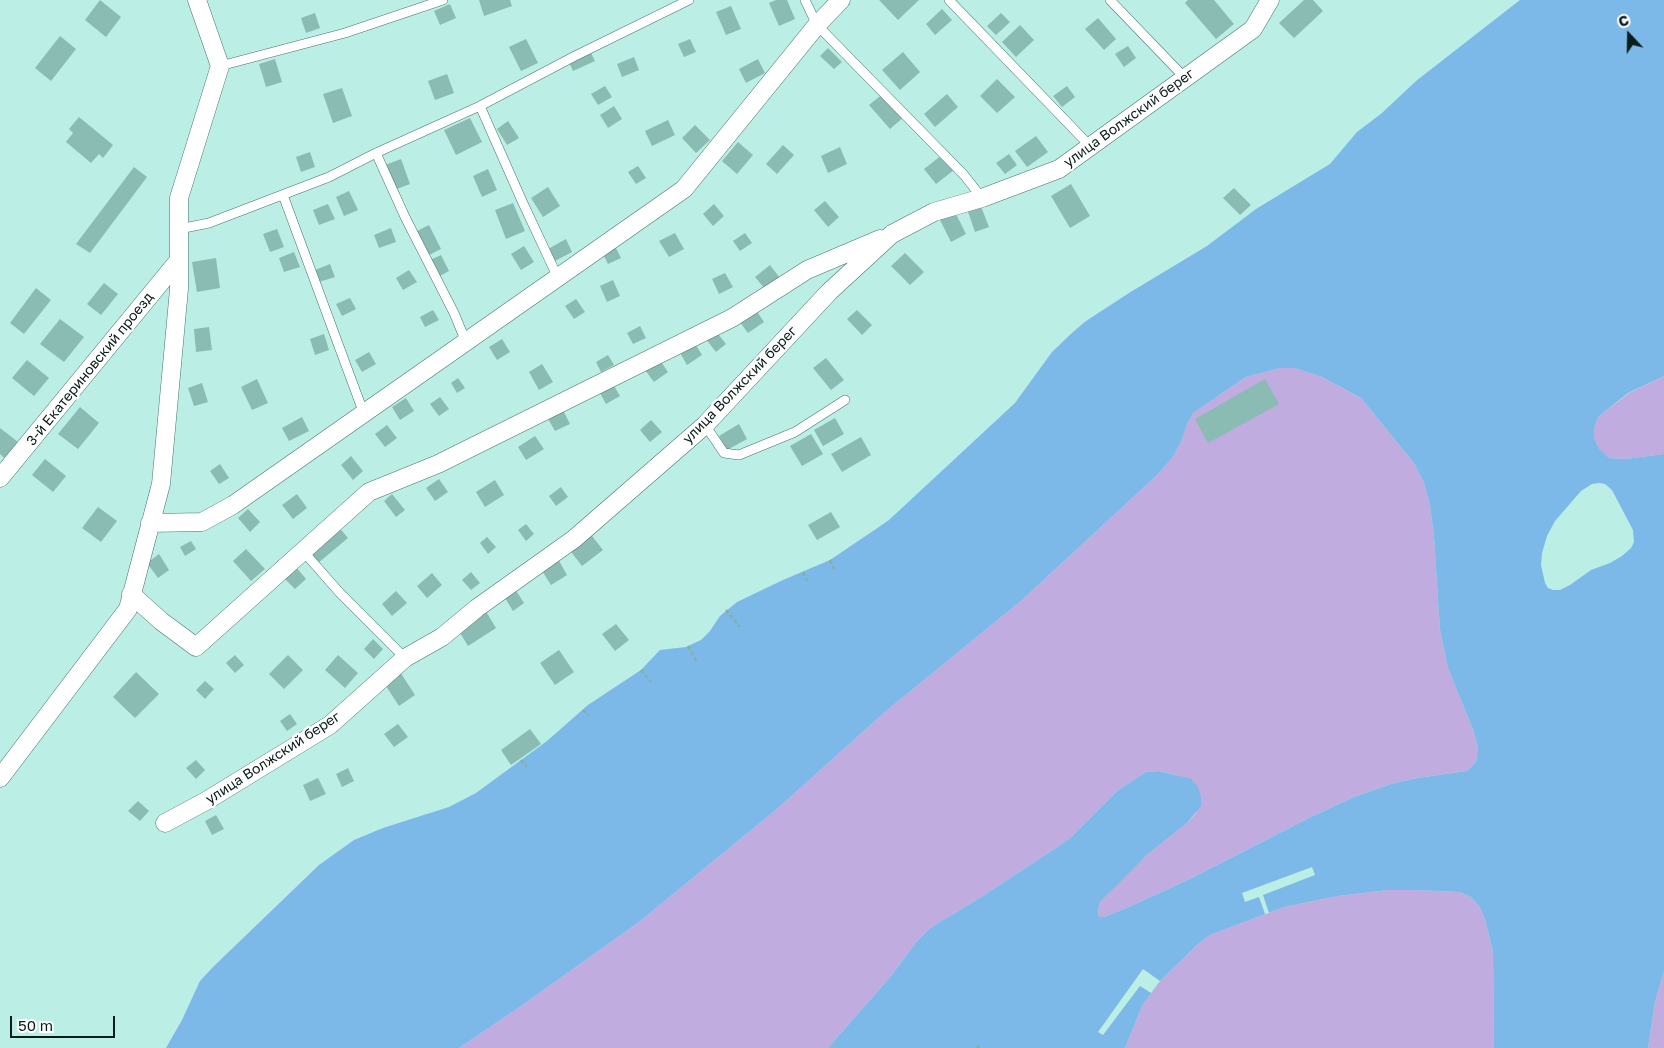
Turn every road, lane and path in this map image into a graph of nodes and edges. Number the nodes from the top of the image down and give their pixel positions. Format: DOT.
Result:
graph roads {
  1 [pos="197,0"];
  2 [pos="443,0"];
  3 [pos="689,0"];
  4 [pos="805,0"];
  5 [pos="841,0"];
  6 [pos="949,0"];
  7 [pos="1110,0"];
  8 [pos="1270,0"];
  9 [pos="817,25"];
  10 [pos="220,66"];
  11 [pos="1185,78"];
  12 [pos="480,106"];
  13 [pos="1090,146"];
  14 [pos="376,153"];
  15 [pos="283,195"];
  16 [pos="982,198"];
  17 [pos="179,229"];
  18 [pos="892,234"];
  19 [pos="179,260"];
  20 [pos="558,278"];
  21 [pos="466,342"];
  22 [pos="845,400"];
  23 [pos="364,414"];
  24 [pos="705,425"];
  25 [pos="0,478"];
  26 [pos="150,523"];
  27 [pos="303,551"];
  28 [pos="830,560"];
  29 [pos="834,568"];
  30 [pos="803,572"];
  31 [pos="807,581"];
  32 [pos="131,594"];
  33 [pos="726,610"];
  34 [pos="740,627"];
  35 [pos="688,646"];
  36 [pos="405,658"];
  37 [pos="697,662"];
  38 [pos="641,670"];
  39 [pos="651,682"];
  40 [pos="583,710"];
  41 [pos="589,716"];
  42 [pos="521,760"];
  43 [pos="527,768"];
  44 [pos="0,778"];
  45 [pos="165,823"];
  1 -- 10 [label="street"];
  2 -- 10 [label="lane"];
  3 -- 12 [label="lane"];
  4 -- 9 [label="lane"];
  5 -- 9 [label="street"];
  6 -- 13 [label="lane"];
  7 -- 11 [label="lane"];
  8 -- 11 [label="street, улица Волжский берег"];
  9 -- 16 [label="lane"];
  9 -- 20 [label="street"];
  10 -- 17 [label="street"];
  11 -- 13 [label="street, улица Волжский берег"];
  12 -- 14 [label="lane"];
  12 -- 20 [label="lane"];
  13 -- 16 [label="street, улица Волжский берег"];
  14 -- 15 [label="lane"];
  14 -- 21 [label="lane"];
  15 -- 17 [label="lane"];
  15 -- 23 [label="lane"];
  16 -- 18 [label="street, улица Волжский берег"];
  17 -- 19 [label="street"];
  18 -- 24 [label="street, улица Волжский берег"];
  18 -- 27 [label="street"];
  19 -- 25 [label="street, 3-й Екатериновский проезд"];
  19 -- 26 [label="street"];
  20 -- 21 [label="street"];
  21 -- 23 [label="street"];
  22 -- 24 [label="lane"];
  23 -- 26 [label="street"];
  24 -- 36 [label="street, улица Волжский берег"];
  26 -- 32 [label="street"];
  27 -- 32 [label="street"];
  27 -- 36 [label="lane"];
  28 -- 29 [label="path"];
  30 -- 31 [label="path"];
  32 -- 44 [label="street"];
  33 -- 34 [label="path"];
  35 -- 37 [label="path"];
  36 -- 45 [label="street, улица Волжский берег"];
  38 -- 39 [label="path"];
  40 -- 41 [label="path"];
  42 -- 43 [label="path"];
}
